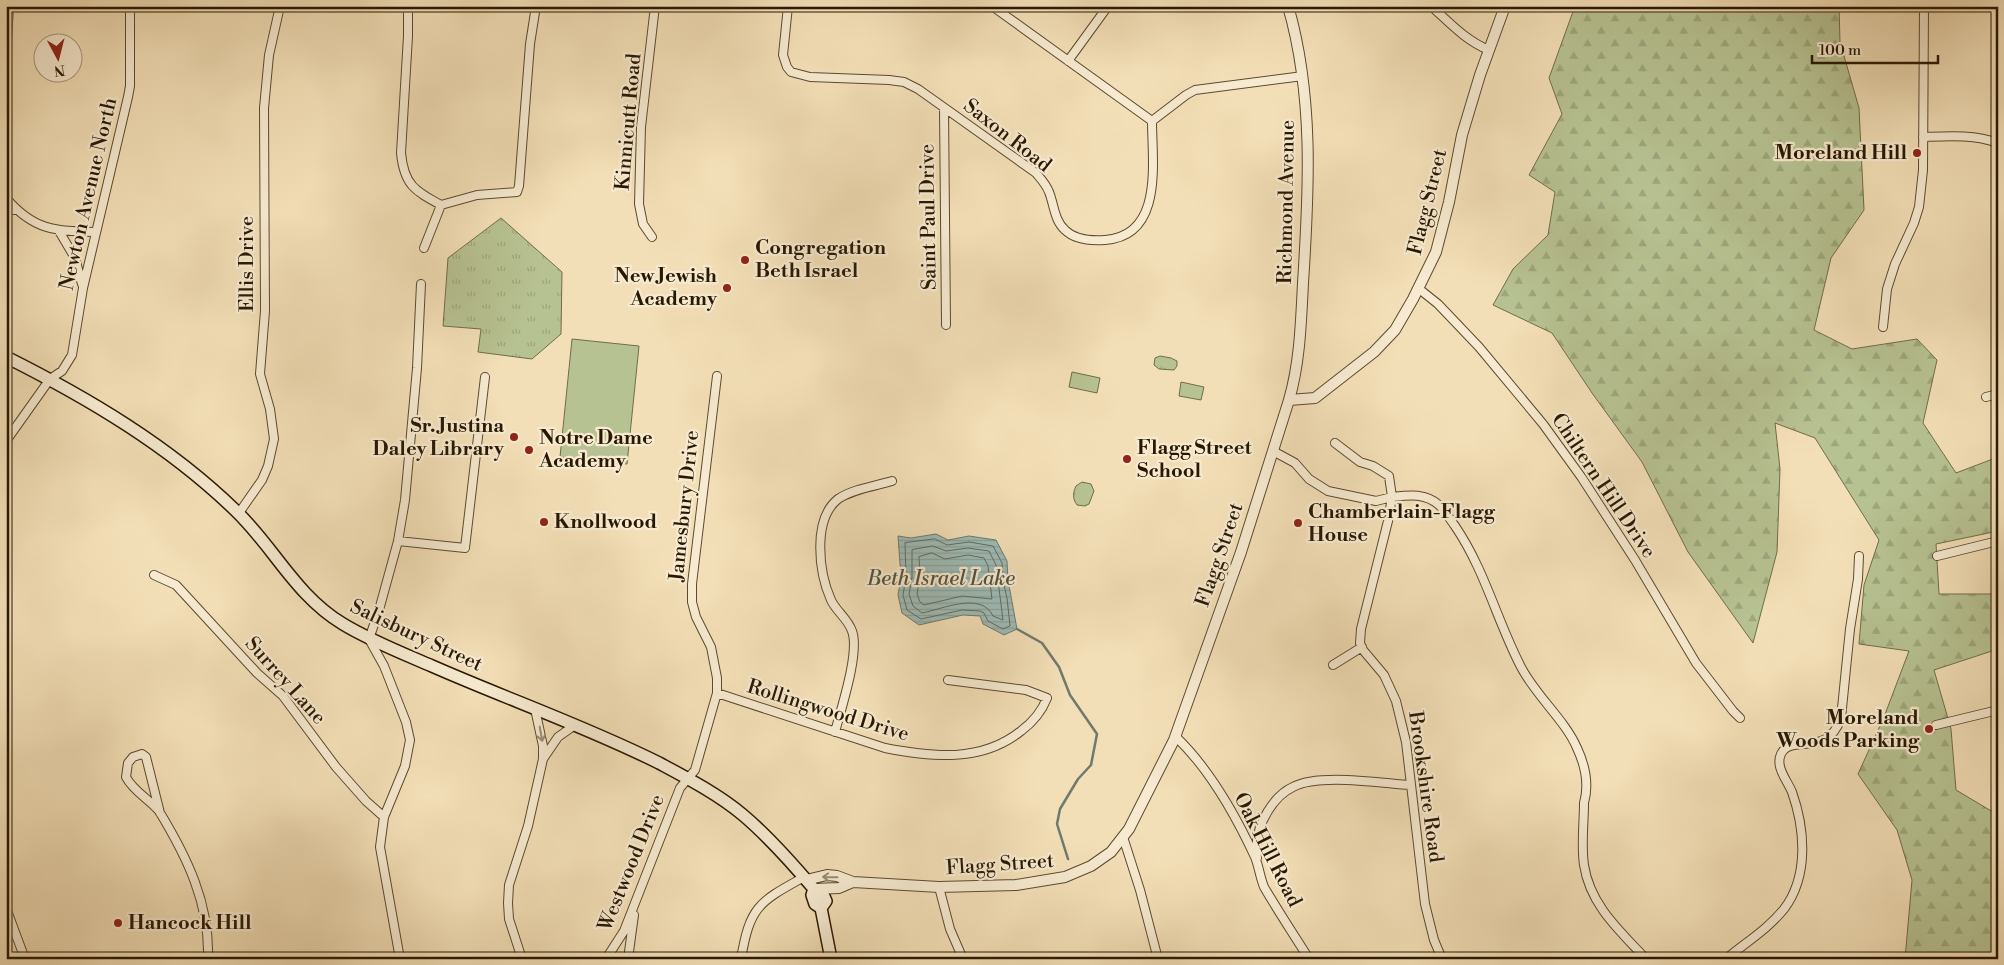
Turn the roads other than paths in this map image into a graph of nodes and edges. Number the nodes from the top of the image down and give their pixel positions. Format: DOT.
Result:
graph roads {
  1 [pos="9,6"];
  2 [pos="130,6"];
  3 [pos="280,6"];
  4 [pos="408,6"];
  5 [pos="536,6"];
  6 [pos="656,6"];
  7 [pos="788,6"];
  8 [pos="992,6"];
  9 [pos="1108,6"];
  10 [pos="1288,6"];
  11 [pos="1431,6"];
  12 [pos="1505,6"];
  13 [pos="1924,6"];
  14 [pos="1489,50"];
  15 [pos="6,58"];
  16 [pos="1068,61"];
  17 [pos="1303,76"];
  18 [pos="944,108"];
  19 [pos="1152,121"];
  20 [pos="1923,137"];
  21 [pos="1998,143"];
  22 [pos="6,198"];
  23 [pos="442,205"];
  24 [pos="6,210"];
  25 [pos="16,210"];
  26 [pos="59,231"];
  27 [pos="96,232"];
  28 [pos="652,237"];
  29 [pos="424,248"];
  30 [pos="420,284"];
  31 [pos="83,288"];
  32 [pos="1418,288"];
  33 [pos="946,326"];
  34 [pos="1883,326"];
  35 [pos="6,357"];
  36 [pos="484,376"];
  37 [pos="717,376"];
  38 [pos="50,379"];
  39 [pos="1998,394"];
  40 [pos="1986,397"];
  41 [pos="1289,400"];
  42 [pos="6,441"];
  43 [pos="1335,443"];
  44 [pos="1273,451"];
  45 [pos="892,481"];
  46 [pos="1392,497"];
  47 [pos="239,513"];
  48 [pos="398,540"];
  49 [pos="1998,542"];
  50 [pos="1859,556"];
  51 [pos="1937,556"];
  52 [pos="154,575"];
  53 [pos="369,639"];
  54 [pos="1362,647"];
  55 [pos="1333,665"];
  56 [pos="948,680"];
  57 [pos="717,693"];
  58 [pos="536,709"];
  59 [pos="1998,710"];
  60 [pos="1740,718"];
  61 [pos="575,725"];
  62 [pos="1936,725"];
  63 [pos="836,732"];
  64 [pos="1175,736"];
  65 [pos="543,759"];
  66 [pos="688,779"];
  67 [pos="1410,785"];
  68 [pos="160,813"];
  69 [pos="384,817"];
  70 [pos="1123,837"];
  71 [pos="1257,862"];
  72 [pos="805,878"];
  73 [pos="853,882"];
  74 [pos="939,887"];
  75 [pos="814,889"];
  76 [pos="636,903"];
  77 [pos="6,908"];
  78 [pos="25,959"];
  79 [pos="208,959"];
  80 [pos="400,959"];
  81 [pos="522,959"];
  82 [pos="606,959"];
  83 [pos="628,959"];
  84 [pos="741,959"];
  85 [pos="831,959"];
  86 [pos="963,959"];
  87 [pos="1158,959"];
  88 [pos="1308,959"];
  89 [pos="1442,959"];
  90 [pos="1646,959"];
  91 [pos="1726,959"];
  1 -- 15 [label="street"];
  2 -- 27 [label="street, Newton Avenue North"];
  3 -- 47 [label="street, Ellis Drive"];
  4 -- 23 [label="street"];
  5 -- 23 [label="street"];
  6 -- 28 [label="street, Kinnicutt Road"];
  7 -- 18 [label="street, Saxon Road"];
  8 -- 16 [label="street"];
  9 -- 16 [label="street"];
  10 -- 17 [label="street, Richmond Avenue"];
  11 -- 14 [label="street"];
  12 -- 14 [label="street, Flagg Street"];
  13 -- 20 [label="street"];
  14 -- 32 [label="street, Flagg Street"];
  16 -- 19 [label="street"];
  17 -- 19 [label="street"];
  17 -- 41 [label="street, Richmond Avenue"];
  18 -- 19 [label="street, Saxon Road"];
  18 -- 33 [label="street, Saint Paul Drive"];
  20 -- 21 [label="street"];
  20 -- 34 [label="street"];
  22 -- 25 [label="street"];
  23 -- 29 [label="street"];
  24 -- 25 [label="street"];
  25 -- 26 [label="street"];
  26 -- 27 [label="street"];
  26 -- 31 [label="street"];
  27 -- 31 [label="street, Newton Avenue North"];
  30 -- 48 [label="street"];
  31 -- 38 [label="street, Newton Avenue North"];
  32 -- 41 [label="street, Flagg Street"];
  32 -- 60 [label="street, Chiltern Hill Drive"];
  35 -- 38 [label="main road, Salisbury Street"];
  36 -- 48 [label="street"];
  37 -- 57 [label="street, Jamesbury Drive"];
  38 -- 42 [label="street, Newton Avenue North"];
  38 -- 47 [label="main road, Salisbury Street"];
  39 -- 40 [label="street"];
  41 -- 44 [label="street, Flagg Street"];
  43 -- 46 [label="street"];
  44 -- 46 [label="street"];
  44 -- 64 [label="street, Flagg Street"];
  45 -- 63 [label="street"];
  46 -- 54 [label="street"];
  46 -- 90 [label="street"];
  47 -- 53 [label="main road, Salisbury Street"];
  48 -- 53 [label="street"];
  49 -- 51 [label="street"];
  50 -- 91 [label="street"];
  52 -- 69 [label="street, Surrey Lane"];
  53 -- 58 [label="main road, Salisbury Street"];
  53 -- 69 [label="street"];
  54 -- 55 [label="street"];
  54 -- 67 [label="street, Brookshire Road"];
  56 -- 63 [label="street, Rollingwood Drive"];
  57 -- 63 [label="street, Rollingwood Drive"];
  57 -- 66 [label="street, Jamesbury Drive"];
  58 -- 61 [label="main road, Salisbury Street"];
  58 -- 65 [label="street, one-way"];
  59 -- 62 [label="street"];
  61 -- 65 [label="street"];
  61 -- 66 [label="main road, Salisbury Street"];
  64 -- 70 [label="street, Flagg Street"];
  64 -- 71 [label="street, Oak Hill Road"];
  65 -- 81 [label="street"];
  66 -- 72 [label="main road, Salisbury Street"];
  66 -- 76 [label="street, Westwood Drive"];
  67 -- 71 [label="street"];
  67 -- 89 [label="street, Brookshire Road"];
  68 -- 68 [label="street"];
  68 -- 79 [label="street"];
  69 -- 80 [label="street"];
  70 -- 74 [label="street, Flagg Street"];
  70 -- 87 [label="street"];
  71 -- 88 [label="street, Oak Hill Road"];
  73 -- 72 [label="street, Flagg Street, one-way"];
  72 -- 75 [label="main road, Salisbury Street"];
  72 -- 84 [label="street"];
  73 -- 74 [label="street, Flagg Street"];
  73 -- 75 [label="street, Flagg Street"];
  74 -- 86 [label="street"];
  75 -- 85 [label="main road, Salisbury Street"];
  76 -- 82 [label="street, Westwood Drive"];
  76 -- 83 [label="street"];
  77 -- 78 [label="street"];
}
